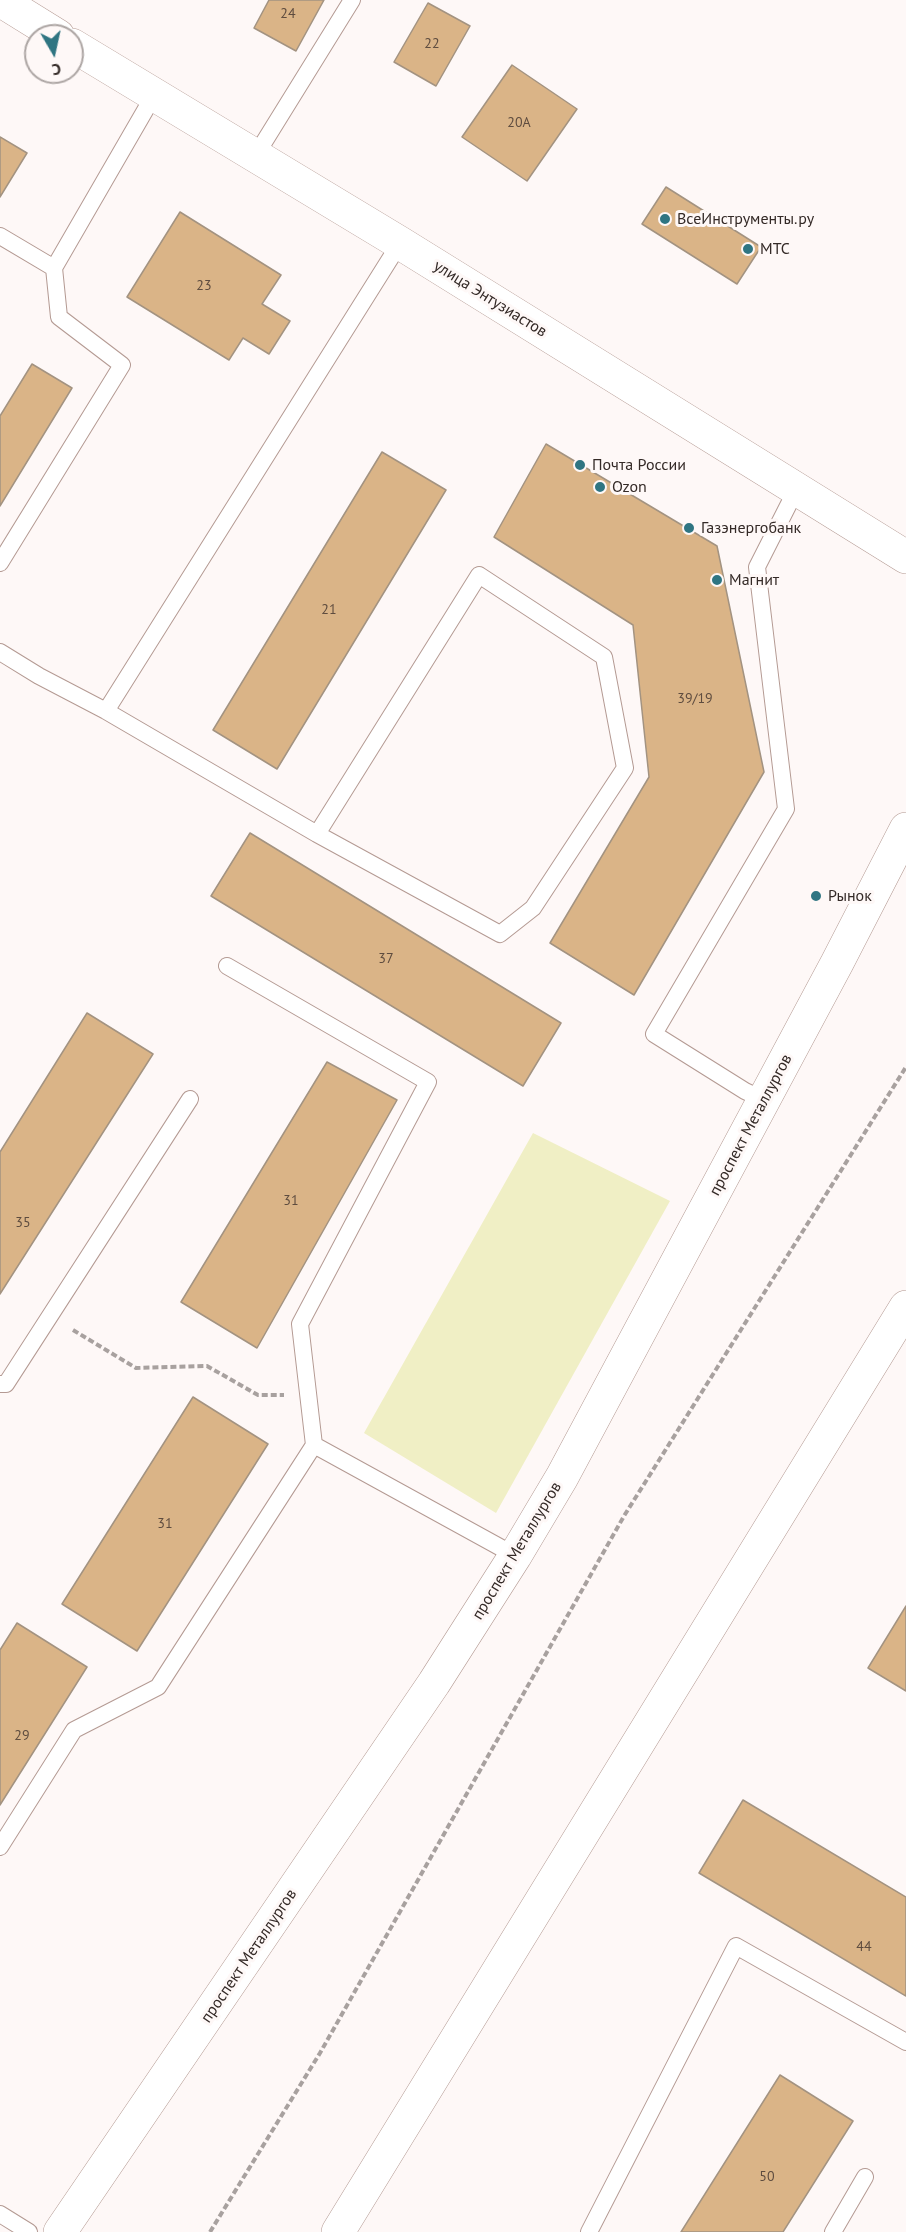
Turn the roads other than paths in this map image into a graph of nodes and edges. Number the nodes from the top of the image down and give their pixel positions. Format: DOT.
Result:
graph roads {
  1 [pos="0,0"];
  2 [pos="352,0"];
  3 [pos="39,24"];
  4 [pos="84,52"];
  5 [pos="154,95"];
  6 [pos="256,155"];
  7 [pos="0,236"];
  8 [pos="400,243"];
  9 [pos="54,268"];
  10 [pos="797,488"];
  11 [pos="906,557"];
  12 [pos="0,563"];
  13 [pos="0,652"];
  14 [pos="106,711"];
  15 [pos="906,829"];
  16 [pos="317,834"];
  17 [pos="227,966"];
  18 [pos="190,1098"];
  19 [pos="764,1100"];
  20 [pos="906,1307"];
  21 [pos="0,1384"];
  22 [pos="314,1445"];
  23 [pos="516,1556"];
  24 [pos="0,1847"];
  25 [pos="906,2042"];
  26 [pos="865,2177"];
  27 [pos="0,2214"];
  28 [pos="29,2232"];
  29 [pos="60,2232"];
  30 [pos="338,2232"];
  31 [pos="589,2232"];
  32 [pos="833,2232"];
  1 -- 3 [label="street"];
  2 -- 6 [label="lane"];
  4 -- 5 [label="street, улица Энтузиастов"];
  5 -- 6 [label="street, улица Энтузиастов"];
  5 -- 9 [label="lane"];
  6 -- 8 [label="street, улица Энтузиастов"];
  7 -- 9 [label="lane"];
  8 -- 10 [label="street, улица Энтузиастов"];
  8 -- 14 [label="lane"];
  9 -- 12 [label="lane"];
  10 -- 11 [label="street, улица Энтузиастов"];
  10 -- 19 [label="lane"];
  13 -- 14 [label="lane"];
  14 -- 16 [label="lane"];
  15 -- 19 [label="street, проспект Металлургов"];
  16 -- 16 [label="lane"];
  17 -- 22 [label="lane"];
  18 -- 21 [label="lane"];
  19 -- 23 [label="street, проспект Металлургов"];
  20 -- 30 [label="street"];
  22 -- 23 [label="lane"];
  22 -- 24 [label="lane"];
  23 -- 29 [label="street, проспект Металлургов"];
  25 -- 31 [label="lane"];
  26 -- 32 [label="lane"];
  27 -- 28 [label="lane"];
}
